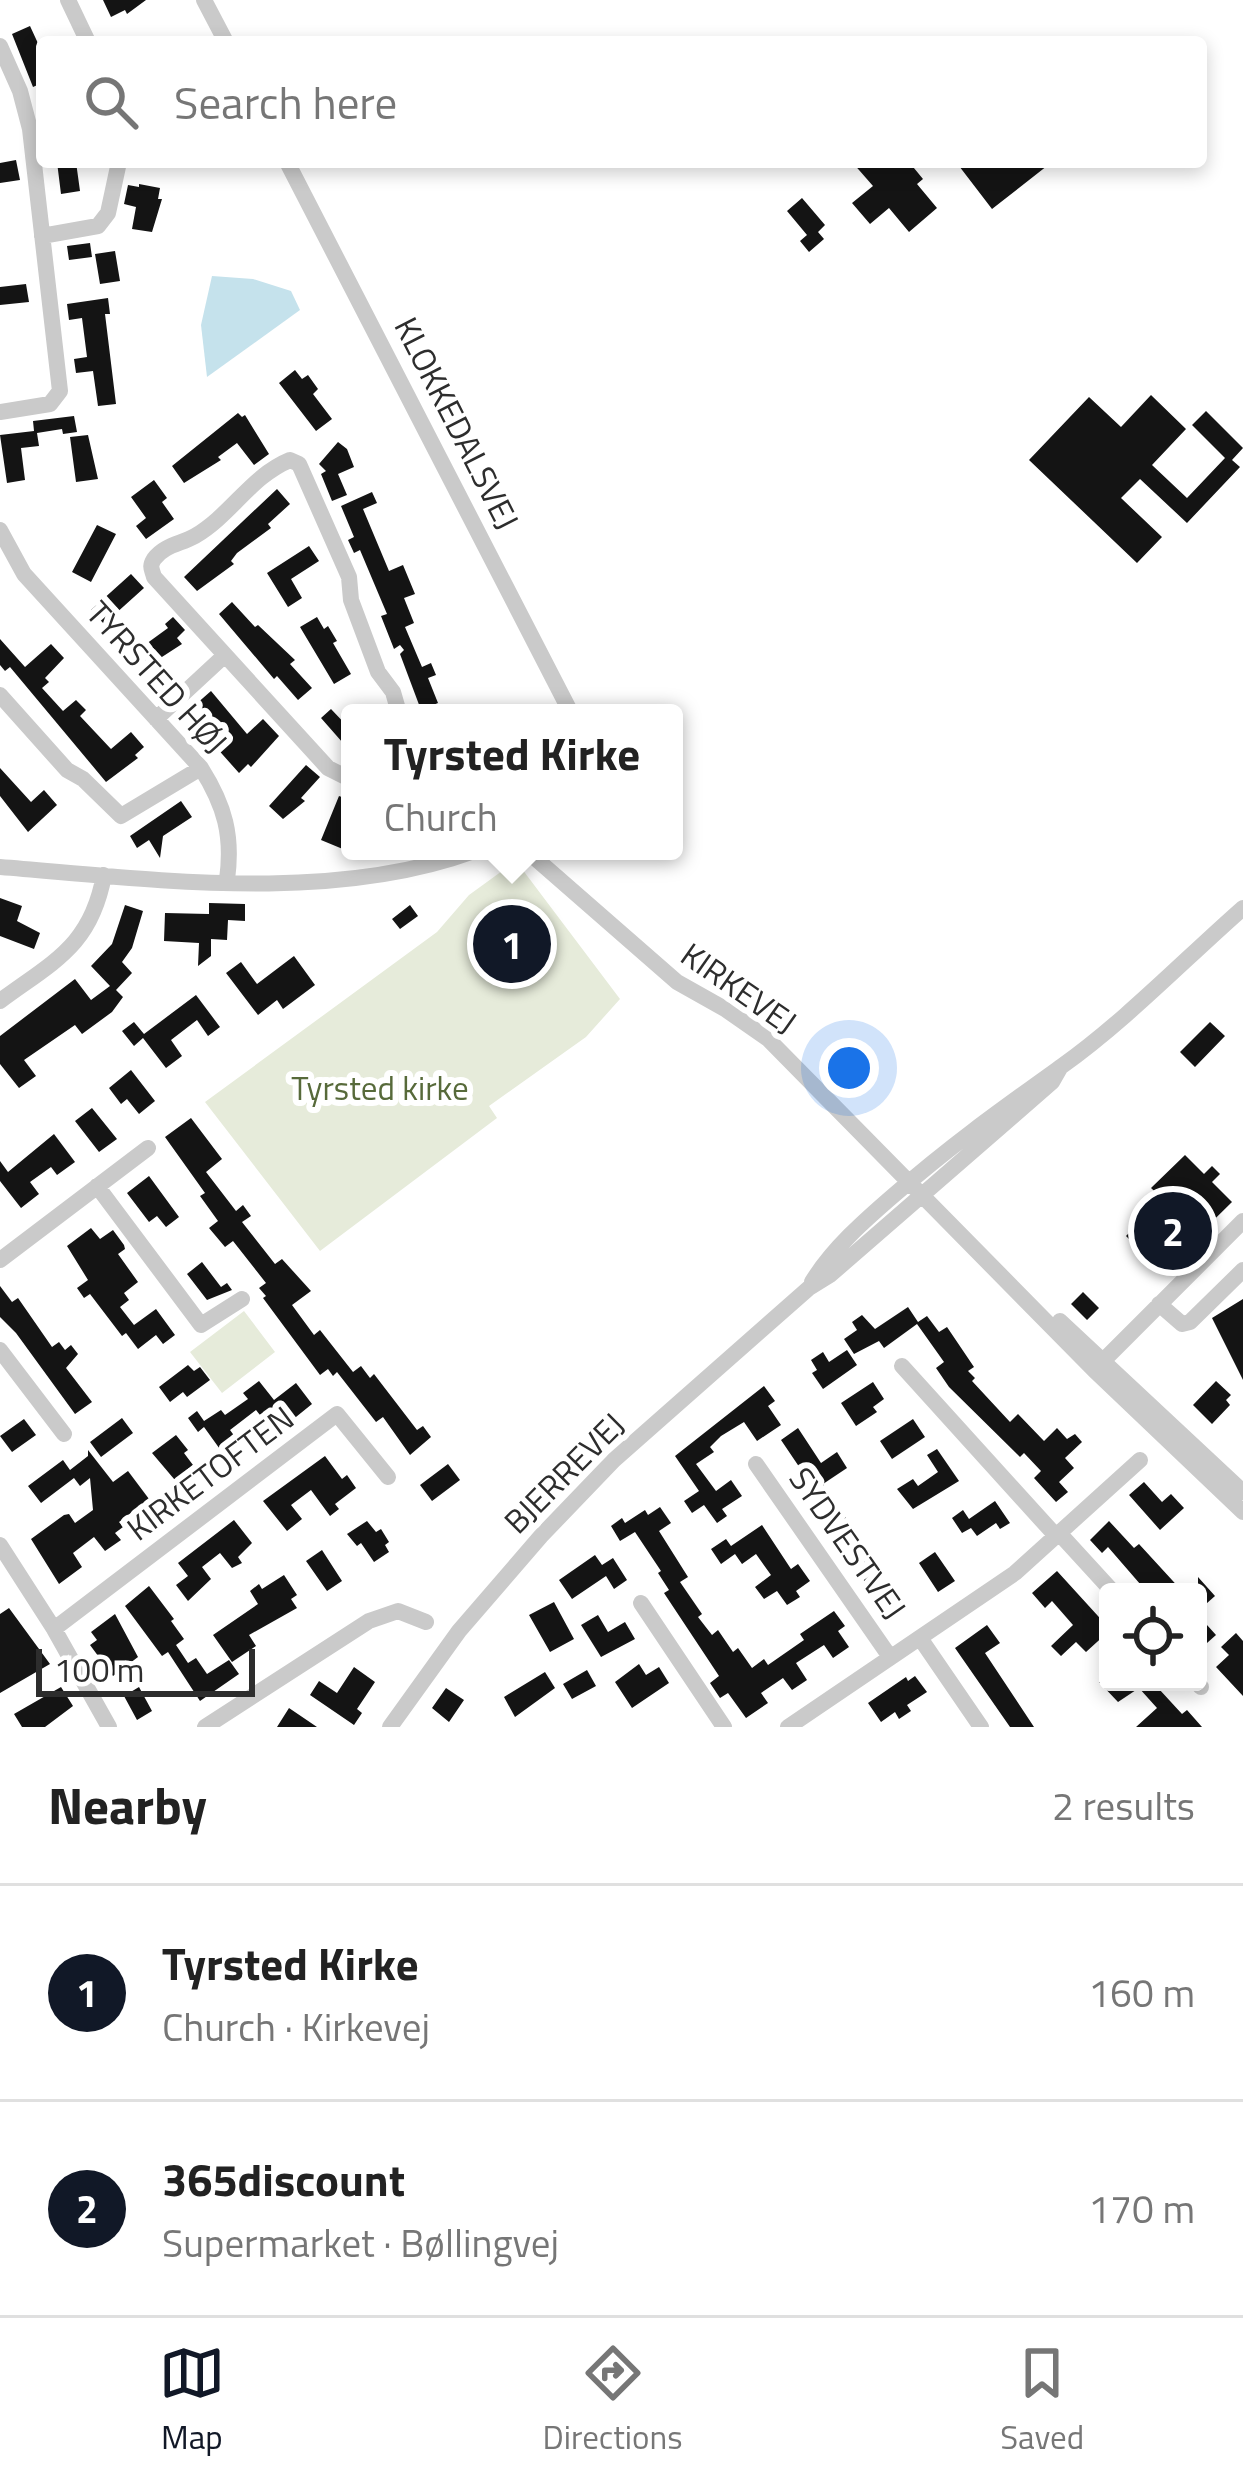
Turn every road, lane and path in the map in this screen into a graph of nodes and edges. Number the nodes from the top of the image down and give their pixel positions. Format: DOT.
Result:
graph roads {
  1 [pos="68,0"];
  2 [pos="204,0"];
  3 [pos="85,36"];
  4 [pos="223,36"];
  5 [pos="0,46"];
  6 [pos="118,168"];
  7 [pos="290,168"];
  8 [pos="42,236"];
  9 [pos="0,412"];
  10 [pos="0,530"];
  11 [pos="224,656"];
  12 [pos="0,695"];
  13 [pos="396,704"];
  14 [pos="567,704"];
  15 [pos="155,719"];
  16 [pos="201,768"];
  17 [pos="341,774"];
  18 [pos="444,860"];
  19 [pos="537,860"];
  20 [pos="0,867"];
  21 [pos="104,875"];
  22 [pos="227,880"];
  23 [pos="1243,908"];
  24 [pos="0,1001"];
  25 [pos="148,1148"];
  26 [pos="97,1186"];
  27 [pos="913,1189"];
  28 [pos="1243,1220"];
  29 [pos="0,1260"];
  30 [pos="1243,1270"];
  31 [pos="242,1299"];
  32 [pos="1159,1304"];
  33 [pos="0,1350"];
  34 [pos="1099,1365"];
  35 [pos="902,1366"];
  36 [pos="64,1434"];
  37 [pos="1140,1460"];
  38 [pos="756,1464"];
  39 [pos="388,1477"];
  40 [pos="1243,1492"];
  41 [pos="1243,1512"];
  42 [pos="1057,1535"];
  43 [pos="0,1545"];
  44 [pos="1104,1583"];
  45 [pos="641,1603"];
  46 [pos="426,1622"];
  47 [pos="54,1629"];
  48 [pos="920,1638"];
  49 [pos="890,1657"];
  50 [pos="109,1727"];
  51 [pos="205,1727"];
  52 [pos="390,1727"];
  53 [pos="724,1727"];
  54 [pos="788,1727"];
  55 [pos="981,1727"];
  1 -- 3 [label="street"];
  2 -- 4 [label="street"];
  5 -- 8 [label="street"];
  6 -- 8 [label="street"];
  7 -- 14 [label="street, KLOKKEDALSVEJ"];
  8 -- 9 [label="street"];
  10 -- 15 [label="street, TYRSTED HØJ"];
  11 -- 13 [label="street"];
  11 -- 15 [label="street"];
  11 -- 17 [label="street"];
  12 -- 16 [label="street"];
  15 -- 16 [label="street, TYRSTED HØJ"];
  16 -- 22 [label="street, TYRSTED HØJ"];
  18 -- 22 [label="street"];
  19 -- 27 [label="street, KIRKEVEJ"];
  20 -- 21 [label="street"];
  21 -- 22 [label="street"];
  21 -- 24 [label="street"];
  23 -- 27 [label="street, BJERREVEJ"];
  25 -- 26 [label="street"];
  26 -- 29 [label="street"];
  26 -- 31 [label="street"];
  27 -- 34 [label="street, KIRKEVEJ"];
  27 -- 52 [label="street, BJERREVEJ"];
  28 -- 32 [label="street"];
  30 -- 32 [label="street"];
  32 -- 34 [label="street"];
  33 -- 36 [label="street"];
  34 -- 40 [label="street"];
  34 -- 41 [label="street"];
  35 -- 42 [label="street"];
  37 -- 42 [label="street, SYDVESTVEJ"];
  38 -- 49 [label="street, SYDVESTVEJ"];
  39 -- 47 [label="street, KIRKETOFTEN"];
  42 -- 44 [label="street"];
  42 -- 48 [label="street, SYDVESTVEJ"];
  43 -- 47 [label="street"];
  45 -- 53 [label="street"];
  46 -- 51 [label="street"];
  47 -- 50 [label="street"];
  48 -- 49 [label="street, SYDVESTVEJ"];
  48 -- 55 [label="street, SYDVESTVEJ"];
  49 -- 54 [label="street, SYDVESTVEJ"];
}
